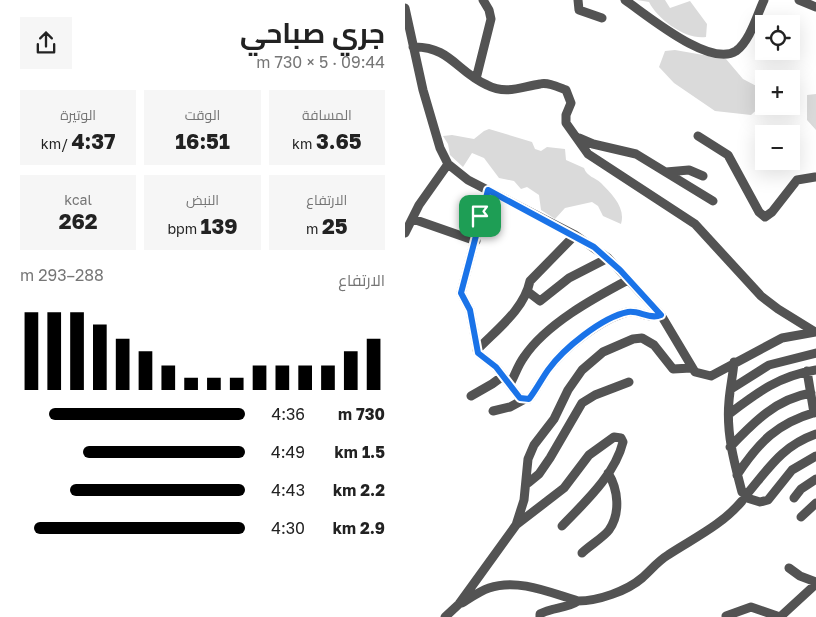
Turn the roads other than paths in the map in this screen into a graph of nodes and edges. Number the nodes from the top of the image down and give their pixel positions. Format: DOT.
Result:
graph roads {
  1 [pos="483,0"];
  2 [pos="578,0"];
  3 [pos="625,0"];
  4 [pos="764,0"];
  5 [pos="799,0"];
  6 [pos="816,7"];
  7 [pos="405,8"];
  8 [pos="601,18"];
  9 [pos="410,41"];
  10 [pos="476,79"];
  11 [pos="574,135"];
  12 [pos="697,136"];
  13 [pos="448,164"];
  14 [pos="666,172"];
  15 [pos="703,176"];
  16 [pos="816,177"];
  17 [pos="488,190"];
  18 [pos="713,201"];
  19 [pos="413,219"];
  20 [pos="405,233"];
  21 [pos="575,235"];
  22 [pos="476,241"];
  23 [pos="608,258"];
  24 [pos="628,280"];
  25 [pos="527,291"];
  26 [pos="661,315"];
  27 [pos="816,332"];
  28 [pos="477,350"];
  29 [pos="816,353"];
  30 [pos="734,362"];
  31 [pos="691,368"];
  32 [pos="812,371"];
  33 [pos="503,376"];
  34 [pos="629,382"];
  35 [pos="511,384"];
  36 [pos="731,389"];
  37 [pos="813,395"];
  38 [pos="471,396"];
  39 [pos="523,400"];
  40 [pos="493,411"];
  41 [pos="815,412"];
  42 [pos="729,414"];
  43 [pos="816,434"];
  44 [pos="731,446"];
  45 [pos="816,456"];
  46 [pos="608,473"];
  47 [pos="737,474"];
  48 [pos="816,479"];
  49 [pos="527,483"];
  50 [pos="745,496"];
  51 [pos="793,498"];
  52 [pos="816,504"];
  53 [pos="801,517"];
  54 [pos="516,525"];
  55 [pos="562,526"];
  56 [pos="582,553"];
  57 [pos="789,568"];
  58 [pos="816,583"];
  59 [pos="578,601"];
  60 [pos="459,604"];
  61 [pos="726,616"];
  62 [pos="445,617"];
  63 [pos="540,617"];
  1 -- 10 [label="street"];
  2 -- 8 [label="street"];
  3 -- 4 [label="street"];
  5 -- 6 [label="street"];
  7 -- 9 [label="street"];
  9 -- 10 [label="street"];
  9 -- 13 [label="street"];
  10 -- 11 [label="street"];
  11 -- 14 [label="street"];
  11 -- 27 [label="street"];
  12 -- 16 [label="street"];
  13 -- 17 [label="street"];
  13 -- 19 [label="street"];
  14 -- 15 [label="street"];
  14 -- 18 [label="street"];
  17 -- 21 [label="street"];
  17 -- 22 [label="street"];
  19 -- 20 [label="street"];
  19 -- 22 [label="street"];
  21 -- 23 [label="street"];
  21 -- 25 [label="street"];
  22 -- 28 [label="street"];
  23 -- 24 [label="street"];
  23 -- 25 [label="street"];
  24 -- 26 [label="street"];
  24 -- 35 [label="street"];
  25 -- 28 [label="street"];
  26 -- 31 [label="street"];
  26 -- 39 [label="street"];
  27 -- 30 [label="street"];
  28 -- 33 [label="street"];
  29 -- 36 [label="street"];
  30 -- 31 [label="street"];
  30 -- 36 [label="street"];
  31 -- 49 [label="street"];
  32 -- 37 [label="street"];
  32 -- 42 [label="street"];
  33 -- 35 [label="street"];
  33 -- 38 [label="street"];
  34 -- 49 [label="street"];
  35 -- 39 [label="street"];
  36 -- 42 [label="street"];
  37 -- 41 [label="street"];
  37 -- 44 [label="street"];
  39 -- 40 [label="street"];
  41 -- 47 [label="street"];
  42 -- 44 [label="street"];
  43 -- 50 [label="street"];
  44 -- 47 [label="street"];
  45 -- 50 [label="street"];
  46 -- 54 [label="street"];
  46 -- 55 [label="street"];
  46 -- 56 [label="street"];
  47 -- 50 [label="street"];
  48 -- 51 [label="street"];
  49 -- 54 [label="street"];
  50 -- 59 [label="street"];
  52 -- 53 [label="street"];
  54 -- 60 [label="street"];
  57 -- 58 [label="street"];
  58 -- 61 [label="street"];
  59 -- 60 [label="street"];
  59 -- 63 [label="street"];
  60 -- 62 [label="street"];
}
